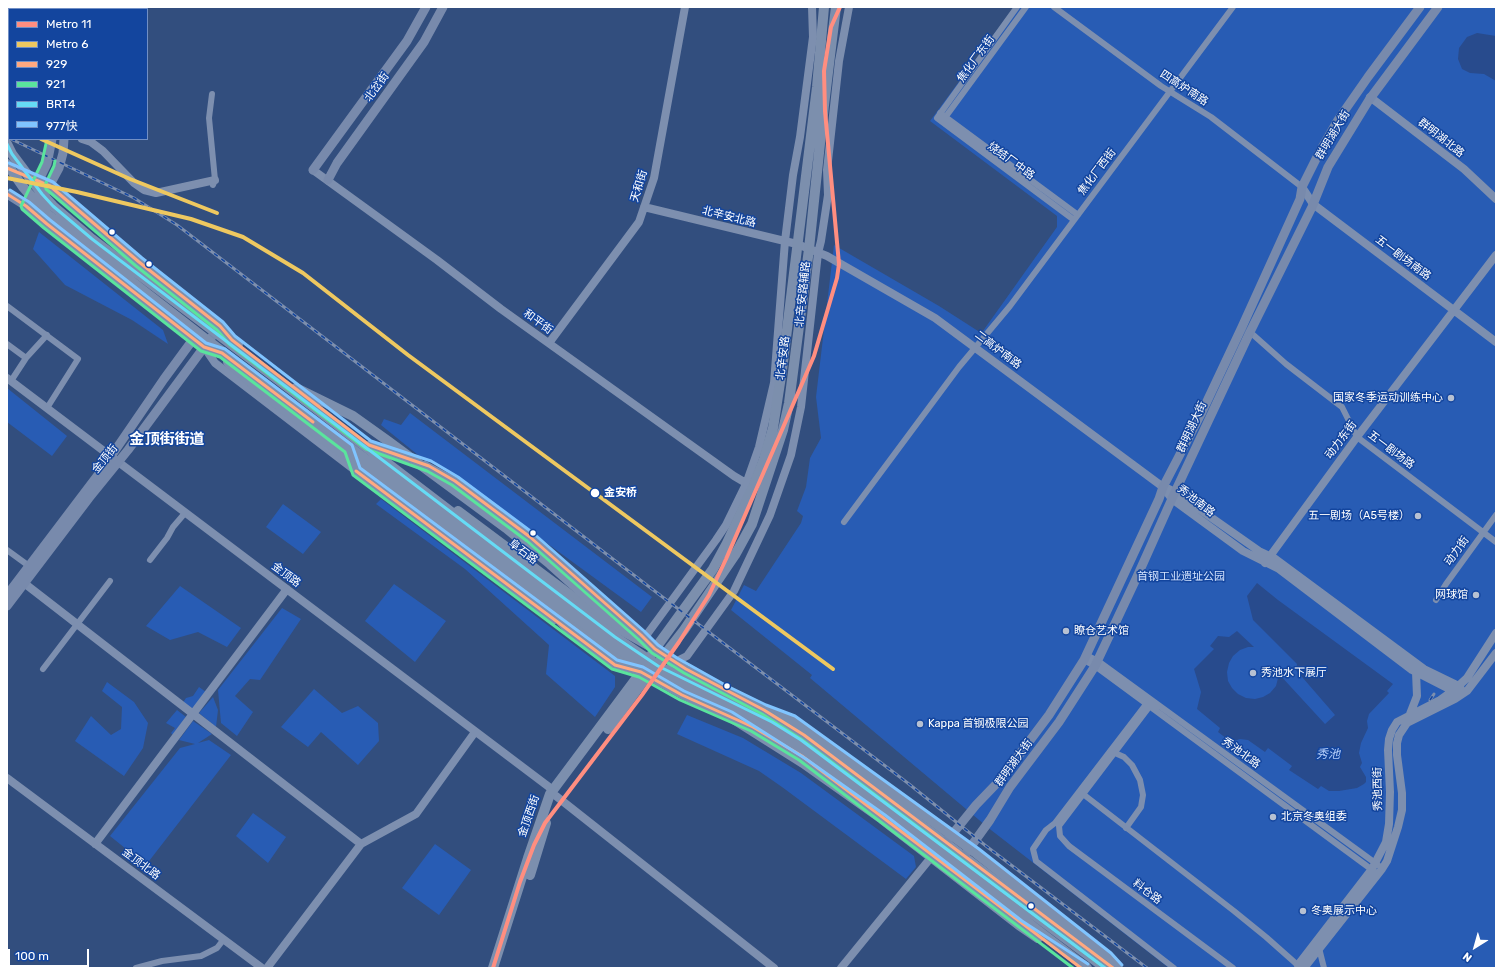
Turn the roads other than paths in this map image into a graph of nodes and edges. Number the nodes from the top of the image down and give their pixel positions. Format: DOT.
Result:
graph roads {
  1 [pos="426,7"];
  2 [pos="443,7"];
  3 [pos="685,7"];
  4 [pos="812,7"];
  5 [pos="824,7"];
  6 [pos="836,7"];
  7 [pos="849,7"];
  8 [pos="1018,7"];
  9 [pos="1026,7"];
  10 [pos="1054,7"];
  11 [pos="1233,7"];
  12 [pos="1420,7"];
  13 [pos="1438,7"];
  14 [pos="839,61"];
  15 [pos="817,87"];
  16 [pos="1170,92"];
  17 [pos="212,94"];
  18 [pos="1370,97"];
  19 [pos="824,105"];
  20 [pos="804,111"];
  21 [pos="941,117"];
  22 [pos="52,140"];
  23 [pos="64,140"];
  24 [pos="85,140"];
  25 [pos="7,144"];
  26 [pos="7,164"];
  27 [pos="7,168"];
  28 [pos="313,170"];
  29 [pos="328,180"];
  30 [pos="39,181"];
  31 [pos="214,182"];
  32 [pos="50,186"];
  33 [pos="1302,188"];
  34 [pos="7,194"];
  35 [pos="1496,199"];
  36 [pos="1313,204"];
  37 [pos="644,207"];
  38 [pos="29,209"];
  39 [pos="1076,217"];
  40 [pos="785,240"];
  41 [pos="797,244"];
  42 [pos="814,251"];
  43 [pos="1496,255"];
  44 [pos="189,302"];
  45 [pos="7,306"];
  46 [pos="1455,311"];
  47 [pos="210,318"];
  48 [pos="174,323"];
  49 [pos="220,326"];
  50 [pos="1250,332"];
  51 [pos="47,335"];
  52 [pos="201,341"];
  53 [pos="1496,342"];
  54 [pos="549,343"];
  55 [pos="7,344"];
  56 [pos="975,346"];
  57 [pos="26,358"];
  58 [pos="782,370"];
  59 [pos="806,370"];
  60 [pos="9,379"];
  61 [pos="281,382"];
  62 [pos="774,383"];
  63 [pos="288,403"];
  64 [pos="789,403"];
  65 [pos="269,404"];
  66 [pos="47,408"];
  67 [pos="1357,437"];
  68 [pos="369,445"];
  69 [pos="350,449"];
  70 [pos="114,460"];
  71 [pos="356,472"];
  72 [pos="750,486"];
  73 [pos="1163,487"];
  74 [pos="1173,495"];
  75 [pos="185,513"];
  76 [pos="1496,515"];
  77 [pos="844,522"];
  78 [pos="1483,533"];
  79 [pos="1496,542"];
  80 [pos="7,550"];
  81 [pos="150,560"];
  82 [pos="1267,560"];
  83 [pos="29,566"];
  84 [pos="110,581"];
  85 [pos="24,583"];
  86 [pos="287,589"];
  87 [pos="530,594"];
  88 [pos="542,594"];
  89 [pos="7,595"];
  90 [pos="1436,600"];
  91 [pos="536,605"];
  92 [pos="7,606"];
  93 [pos="78,624"];
  94 [pos="575,631"];
  95 [pos="626,632"];
  96 [pos="1496,633"];
  97 [pos="644,640"];
  98 [pos="655,649"];
  99 [pos="1496,653"];
  100 [pos="665,656"];
  101 [pos="1085,658"];
  102 [pos="674,662"];
  103 [pos="1096,664"];
  104 [pos="43,669"];
  105 [pos="1416,672"];
  106 [pos="644,674"];
  107 [pos="1458,692"];
  108 [pos="1150,703"];
  109 [pos="764,710"];
  110 [pos="1410,714"];
  111 [pos="193,715"];
  112 [pos="730,717"];
  113 [pos="475,732"];
  114 [pos="1115,753"];
  115 [pos="7,778"];
  116 [pos="555,793"];
  117 [pos="1083,794"];
  118 [pos="1126,828"];
  119 [pos="946,842"];
  120 [pos="95,844"];
  121 [pos="361,844"];
  122 [pos="933,855"];
  123 [pos="964,856"];
  124 [pos="1377,869"];
  125 [pos="224,939"];
  126 [pos="1319,948"];
  127 [pos="1300,967"];
  128 [pos="136,968"];
  129 [pos="262,968"];
  130 [pos="267,968"];
  131 [pos="492,968"];
  132 [pos="500,968"];
  133 [pos="774,968"];
  134 [pos="841,968"];
  135 [pos="1081,968"];
  136 [pos="1086,968"];
  137 [pos="1105,968"];
  138 [pos="1113,968"];
  139 [pos="1118,968"];
  140 [pos="1174,968"];
  141 [pos="1232,968"];
  142 [pos="1324,968"];
  1 -- 28 [label="main road, 北岔街"];
  2 -- 29 [label="main road, 北岔街"];
  3 -- 37 [label="street, 天和街"];
  4 -- 20 [label="street, 北辛安路辅路"];
  5 -- 15 [label="main road, 北辛安路"];
  6 -- 19 [label="main road, 北辛安路"];
  7 -- 14 [label="street, 北辛安路辅路"];
  8 -- 21 [label="street, 焦化厂东街"];
  9 -- 21 [label="street, 焦化厂东街"];
  10 -- 16 [label="street, 四高炉南路"];
  11 -- 16 [label="street, 焦化厂西街"];
  12 -- 33 [label="main road, 群明湖大街"];
  13 -- 18 [label="main road, 群明湖大街"];
  14 -- 19 [label="street"];
  14 -- 42 [label="street, 北辛安路辅路"];
  15 -- 20 [label="street"];
  15 -- 41 [label="main road, 北辛安路"];
  16 -- 33 [label="street, 四高炉南路"];
  16 -- 39 [label="street, 焦化厂西街"];
  17 -- 31 [label="street"];
  18 -- 35 [label="street, 群明湖北路"];
  18 -- 36 [label="main road, 群明湖大街"];
  19 -- 42 [label="main road, 北辛安路"];
  20 -- 40 [label="street, 北辛安路辅路"];
  21 -- 39 [label="street, 烧结厂中路"];
  22 -- 30 [label="main road"];
  23 -- 32 [label="main road"];
  24 -- 31 [label="street"];
  25 -- 61 [label="highway, 阜石路"];
  26 -- 52 [label="highway, 阜石路"];
  27 -- 30 [label="main road"];
  28 -- 29 [label="street, 和平街"];
  29 -- 54 [label="street, 和平街"];
  30 -- 32 [label="main road"];
  30 -- 38 [label="main road"];
  32 -- 38 [label="main road"];
  32 -- 44 [label="main road"];
  33 -- 36 [label="street, 五一剧场南路"];
  33 -- 73 [label="main road, 群明湖大街"];
  34 -- 38 [label="main road"];
  36 -- 46 [label="street, 五一剧场南路"];
  36 -- 50 [label="main road, 群明湖大街"];
  37 -- 40 [label="street, 北辛安北路"];
  37 -- 54 [label="street, 天和街"];
  38 -- 48 [label="main road"];
  39 -- 56 [label="street, 焦化厂西街"];
  40 -- 41 [label="street, 北辛安北路"];
  40 -- 62 [label="street, 北辛安路辅路"];
  41 -- 42 [label="street, 北辛安北路"];
  41 -- 58 [label="main road, 北辛安路"];
  42 -- 56 [label="street, 二高炉南路"];
  42 -- 59 [label="street, 北辛安路辅路"];
  42 -- 64 [label="main road, 北辛安路"];
  43 -- 46 [label="street, 动力东街"];
  44 -- 47 [label="main road"];
  44 -- 48 [label="street"];
  45 -- 51 [label="street"];
  46 -- 53 [label="street, 五一剧场南路"];
  46 -- 67 [label="street, 动力东街"];
  47 -- 49 [label="main road"];
  47 -- 52 [label="main road, 金顶街"];
  48 -- 52 [label="main road"];
  49 -- 52 [label="main road, 金顶街"];
  49 -- 68 [label="main road"];
  50 -- 67 [label="street, 五一剧场路"];
  50 -- 74 [label="main road, 群明湖大街"];
  51 -- 57 [label="street"];
  51 -- 66 [label="street"];
  52 -- 63 [label="main road"];
  52 -- 65 [label="street"];
  52 -- 70 [label="main road, 金顶街"];
  52 -- 70 [label="main road, 金顶街"];
  52 -- 87 [label="highway"];
  52 -- 136 [label="highway, 阜石路"];
  54 -- 72 [label="street, 和平街"];
  55 -- 57 [label="street"];
  56 -- 73 [label="street, 二高炉南路"];
  56 -- 77 [label="street, 焦化厂西街"];
  57 -- 60 [label="street"];
  58 -- 62 [label="street"];
  58 -- 72 [label="main road, 北辛安路"];
  59 -- 64 [label="street"];
  59 -- 102 [label="street, 北辛安路辅路"];
  60 -- 66 [label="street, 金顶路"];
  61 -- 95 [label="highway"];
  61 -- 137 [label="highway, 阜石路"];
  62 -- 72 [label="street, 北辛安路辅路"];
  63 -- 65 [label="street"];
  63 -- 69 [label="main road"];
  64 -- 100 [label="main road, 北辛安路"];
  65 -- 71 [label="street"];
  66 -- 70 [label="street, 金顶路"];
  67 -- 78 [label="street, 五一剧场路"];
  67 -- 82 [label="street, 动力东街"];
  68 -- 95 [label="main road"];
  68 -- 97 [label="street"];
  69 -- 71 [label="street"];
  69 -- 88 [label="main road"];
  70 -- 75 [label="street, 金顶路"];
  70 -- 83 [label="main road, 金顶街"];
  70 -- 85 [label="main road, 金顶街"];
  71 -- 91 [label="street"];
  72 -- 97 [label="street, 北辛安路辅路"];
  72 -- 98 [label="main road, 北辛安路"];
  73 -- 74 [label="street, 秀池南路"];
  73 -- 101 [label="main road, 群明湖大街"];
  74 -- 82 [label="street, 秀池南路"];
  74 -- 103 [label="main road, 群明湖大街"];
  75 -- 81 [label="street"];
  75 -- 86 [label="street, 金顶路"];
  76 -- 78 [label="street, 动力街"];
  78 -- 79 [label="street, 五一剧场路"];
  78 -- 90 [label="street, 动力街"];
  80 -- 83 [label="street"];
  82 -- 105 [label="street, 秀池南路"];
  82 -- 107 [label="street, 秀池南路"];
  83 -- 89 [label="main road, 金顶街"];
  84 -- 93 [label="street"];
  85 -- 92 [label="main road, 金顶街"];
  85 -- 93 [label="street"];
  86 -- 111 [label="street"];
  86 -- 113 [label="street, 金顶路"];
  87 -- 91 [label="highway"];
  87 -- 94 [label="highway"];
  88 -- 94 [label="main road"];
  88 -- 106 [label="main road"];
  91 -- 94 [label="street"];
  93 -- 104 [label="street"];
  93 -- 111 [label="street"];
  94 -- 106 [label="main road"];
  95 -- 97 [label="main road"];
  96 -- 107 [label="street, 秀池西街"];
  97 -- 98 [label="main road"];
  98 -- 100 [label="street"];
  98 -- 106 [label="main road, 北辛安路"];
  99 -- 107 [label="street, 秀池西街"];
  100 -- 102 [label="street"];
  100 -- 106 [label="main road, 北辛安路"];
  101 -- 103 [label="street, 秀池北路"];
  101 -- 119 [label="main road, 群明湖大街"];
  102 -- 106 [label="street, 北辛安路辅路"];
  102 -- 109 [label="street"];
  103 -- 108 [label="street, 秀池北路"];
  103 -- 123 [label="main road, 群明湖大街"];
  105 -- 107 [label="street, 秀池南路"];
  105 -- 110 [label="street"];
  106 -- 112 [label="street"];
  106 -- 116 [label="highway, 金顶西街"];
  107 -- 110 [label="street, 秀池西街"];
  107 -- 124 [label="street, 秀池西街"];
  108 -- 114 [label="street"];
  108 -- 124 [label="street, 秀池北路"];
  108 -- 140 [label="street"];
  109 -- 119 [label="street"];
  109 -- 139 [label="highway"];
  110 -- 124 [label="street, 秀池西街"];
  111 -- 120 [label="street"];
  111 -- 121 [label="street"];
  112 -- 122 [label="street"];
  112 -- 136 [label="highway"];
  113 -- 116 [label="street, 金顶路"];
  113 -- 121 [label="street"];
  114 -- 117 [label="street"];
  114 -- 118 [label="street"];
  115 -- 120 [label="street, 金顶北路"];
  116 -- 131 [label="highway, 金顶西街"];
  116 -- 132 [label="highway, 金顶西街"];
  116 -- 133 [label="street, 金顶路"];
  117 -- 118 [label="street"];
  117 -- 141 [label="street, 料仓路"];
  118 -- 127 [label="street"];
  119 -- 123 [label="street"];
  120 -- 125 [label="street, 金顶北路"];
  121 -- 130 [label="street"];
  122 -- 134 [label="street"];
  122 -- 135 [label="street"];
  123 -- 138 [label="street"];
  124 -- 126 [label="street, 秀池西街"];
  124 -- 127 [label="street, 秀池西街"];
  125 -- 128 [label="street"];
  125 -- 129 [label="street, 金顶北路"];
  126 -- 127 [label="street, 秀池西街"];
  126 -- 142 [label="street"];
}
